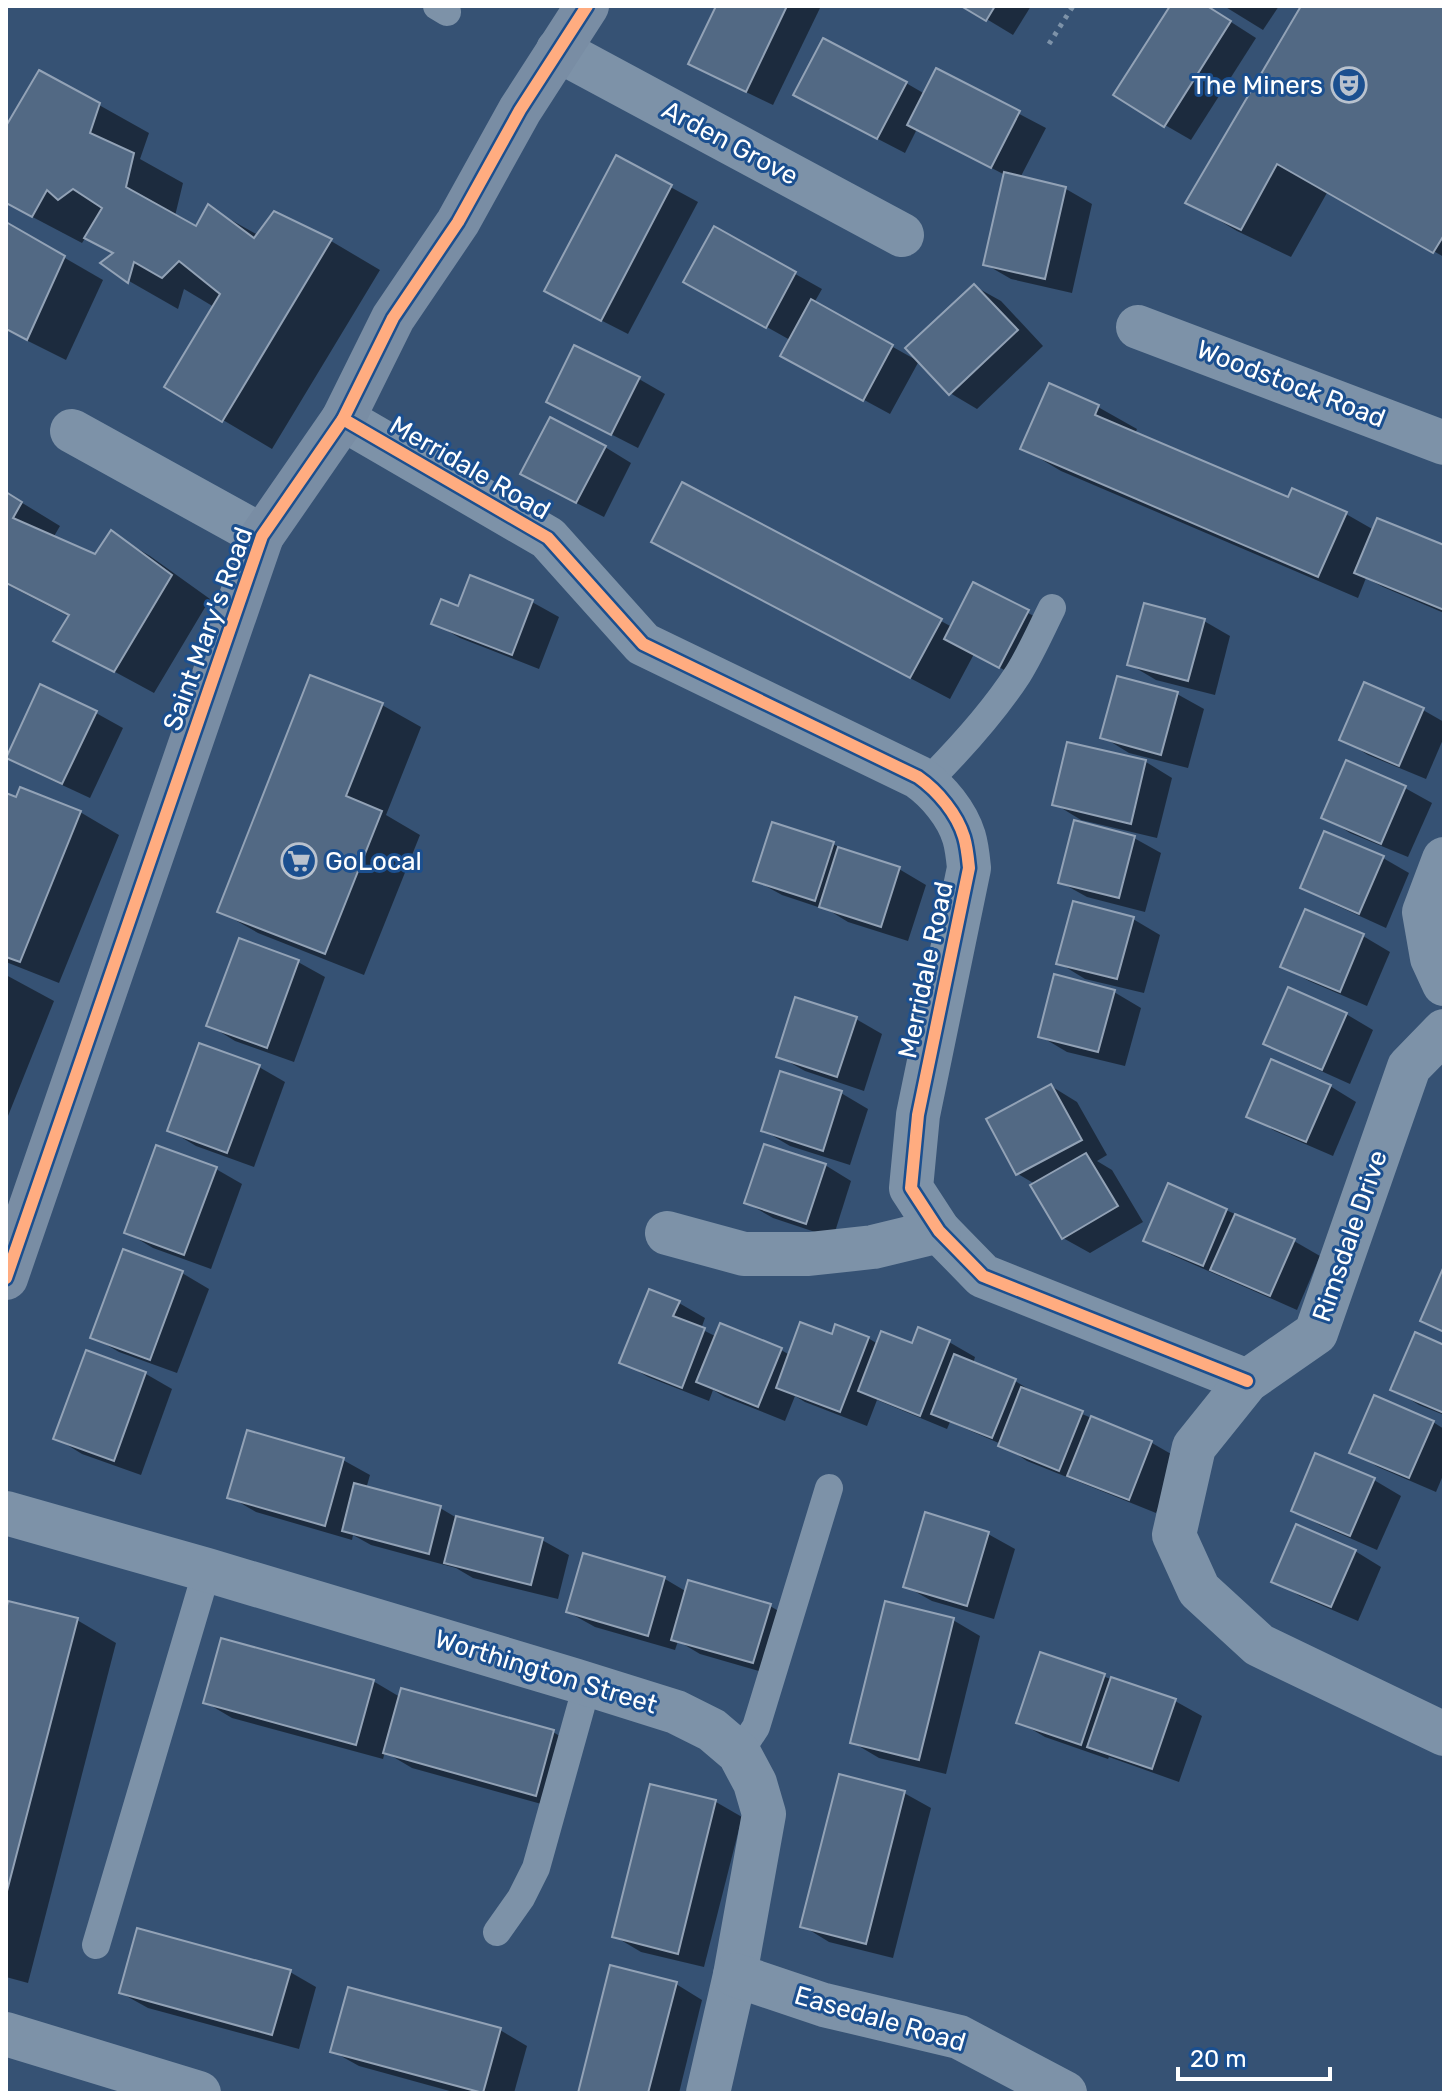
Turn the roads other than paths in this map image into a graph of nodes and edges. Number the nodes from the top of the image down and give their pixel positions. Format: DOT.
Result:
graph roads {
  1 [pos="587,6"];
  2 [pos="558,50"];
  3 [pos="902,235"];
  4 [pos="1138,327"];
  5 [pos="343,419"];
  6 [pos="1439,430"];
  7 [pos="72,431"];
  8 [pos="262,536"];
  9 [pos="1052,608"];
  10 [pos="926,783"];
  11 [pos="1444,859"];
  12 [pos="1444,984"];
  13 [pos="1444,1031"];
  14 [pos="939,1231"];
  15 [pos="667,1233"];
  16 [pos="6,1278"];
  17 [pos="1247,1381"];
  18 [pos="829,1488"];
  19 [pos="6,1513"];
  20 [pos="207,1570"];
  21 [pos="587,1685"];
  22 [pos="1444,1734"];
  23 [pos="739,1753"];
  24 [pos="497,1932"];
  25 [pos="96,1945"];
  26 [pos="735,1975"];
  27 [pos="6,2034"];
  28 [pos="199,2093"];
  29 [pos="708,2093"];
  30 [pos="1065,2093"];
  1 -- 2 [label="street, Saint Mary's Road"];
  2 -- 3 [label="street, Arden Grove"];
  2 -- 5 [label="street, Saint Mary's Road"];
  4 -- 6 [label="street, Woodstock Road"];
  5 -- 8 [label="street, Saint Mary's Road"];
  5 -- 10 [label="street, Merridale Road"];
  7 -- 8 [label="street"];
  8 -- 16 [label="street, Saint Mary's Road"];
  9 -- 10 [label="lane"];
  10 -- 14 [label="street, Merridale Road"];
  11 -- 12 [label="street"];
  13 -- 17 [label="street, Rimsdale Drive"];
  14 -- 15 [label="street"];
  14 -- 17 [label="street, Merridale Road"];
  17 -- 22 [label="street, Rimsdale Drive"];
  18 -- 23 [label="lane"];
  19 -- 20 [label="street, Worthington Street"];
  20 -- 21 [label="street, Worthington Street"];
  20 -- 25 [label="lane"];
  21 -- 23 [label="street, Worthington Street"];
  21 -- 24 [label="lane"];
  23 -- 26 [label="street, Worthington Street"];
  26 -- 29 [label="street, Worthington Street"];
  26 -- 30 [label="street, Easedale Road"];
  27 -- 28 [label="street"];
}
